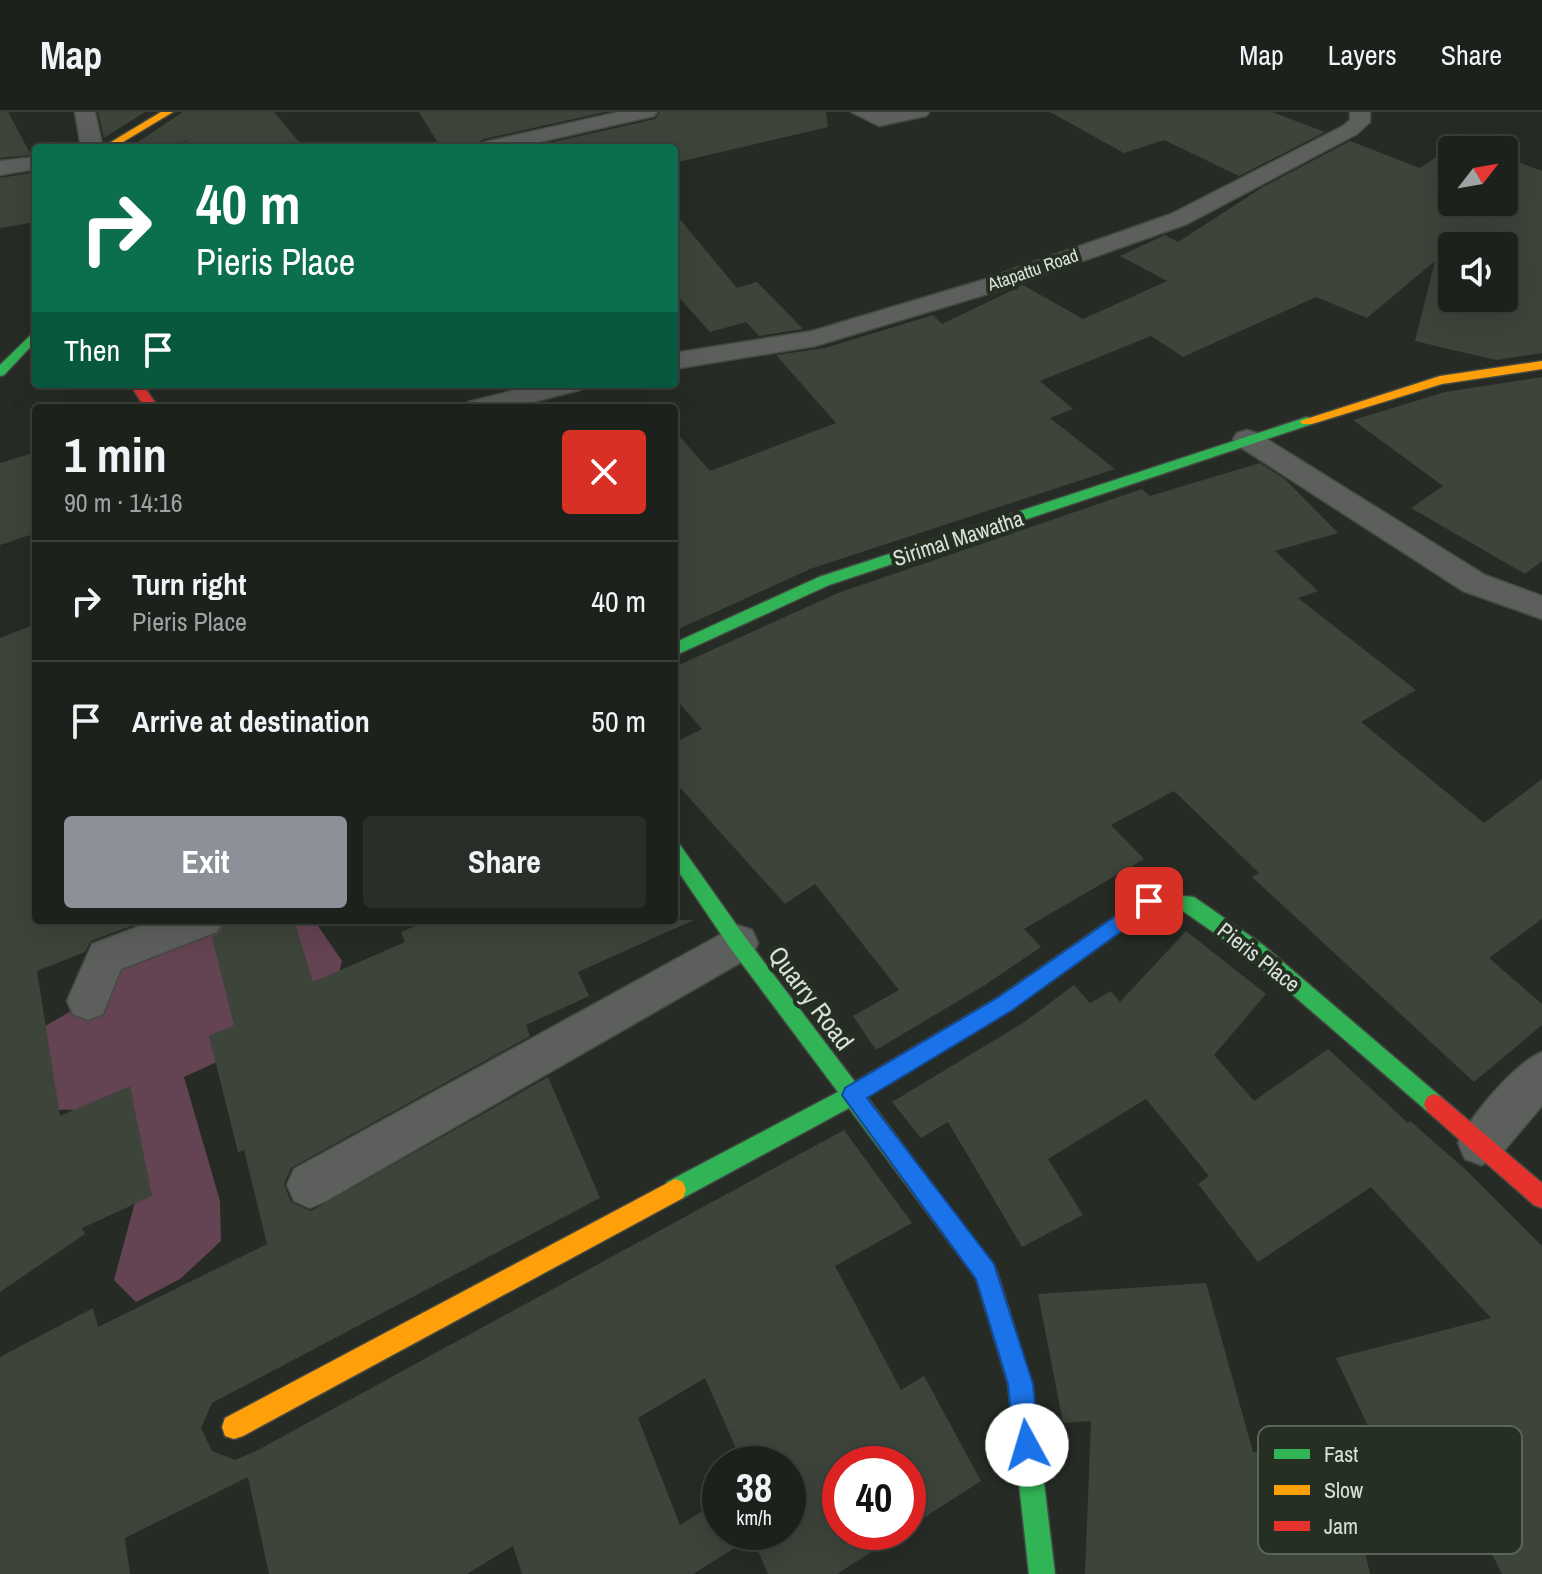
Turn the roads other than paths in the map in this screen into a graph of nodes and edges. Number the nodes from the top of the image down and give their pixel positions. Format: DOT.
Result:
graph roads {
  1 [pos="85,112"];
  2 [pos="168,112"];
  3 [pos="647,112"];
  4 [pos="861,112"];
  5 [pos="919,112"];
  6 [pos="1360,112"];
  7 [pos="91,144"];
  8 [pos="113,144"];
  9 [pos="503,144"];
  10 [pos="32,164"];
  11 [pos="0,168"];
  12 [pos="32,338"];
  13 [pos="678,360"];
  14 [pos="1542,365"];
  15 [pos="0,372"];
  16 [pos="555,388"];
  17 [pos="493,404"];
  18 [pos="1247,439"];
  19 [pos="1542,608"];
  20 [pos="678,648"];
  21 [pos="678,856"];
  22 [pos="193,924"];
  23 [pos="738,943"];
  24 [pos="88,1001"];
  25 [pos="1542,1073"];
  26 [pos="852,1095"];
  27 [pos="1481,1143"];
  28 [pos="310,1185"];
  29 [pos="1542,1197"];
  30 [pos="234,1427"];
  31 [pos="1042,1574"];
  1 -- 7 [label="street"];
  2 -- 8 [label="street"];
  3 -- 9 [label="street"];
  4 -- 5 [label="street"];
  6 -- 13 [label="street, Atapattu Road"];
  10 -- 11 [label="street"];
  12 -- 15 [label="street"];
  14 -- 18 [label="street, Sirimal Mawatha"];
  16 -- 17 [label="street"];
  18 -- 19 [label="street"];
  18 -- 20 [label="street, Sirimal Mawatha"];
  21 -- 23 [label="street, Quarry Road"];
  22 -- 24 [label="street"];
  23 -- 26 [label="street, Quarry Road"];
  23 -- 28 [label="street"];
  25 -- 27 [label="street"];
  26 -- 27 [label="street, Pieris Place"];
  26 -- 30 [label="street, Pieris Place"];
  26 -- 31 [label="street, Quarry Road"];
  27 -- 29 [label="street, Pieris Place"];
}
